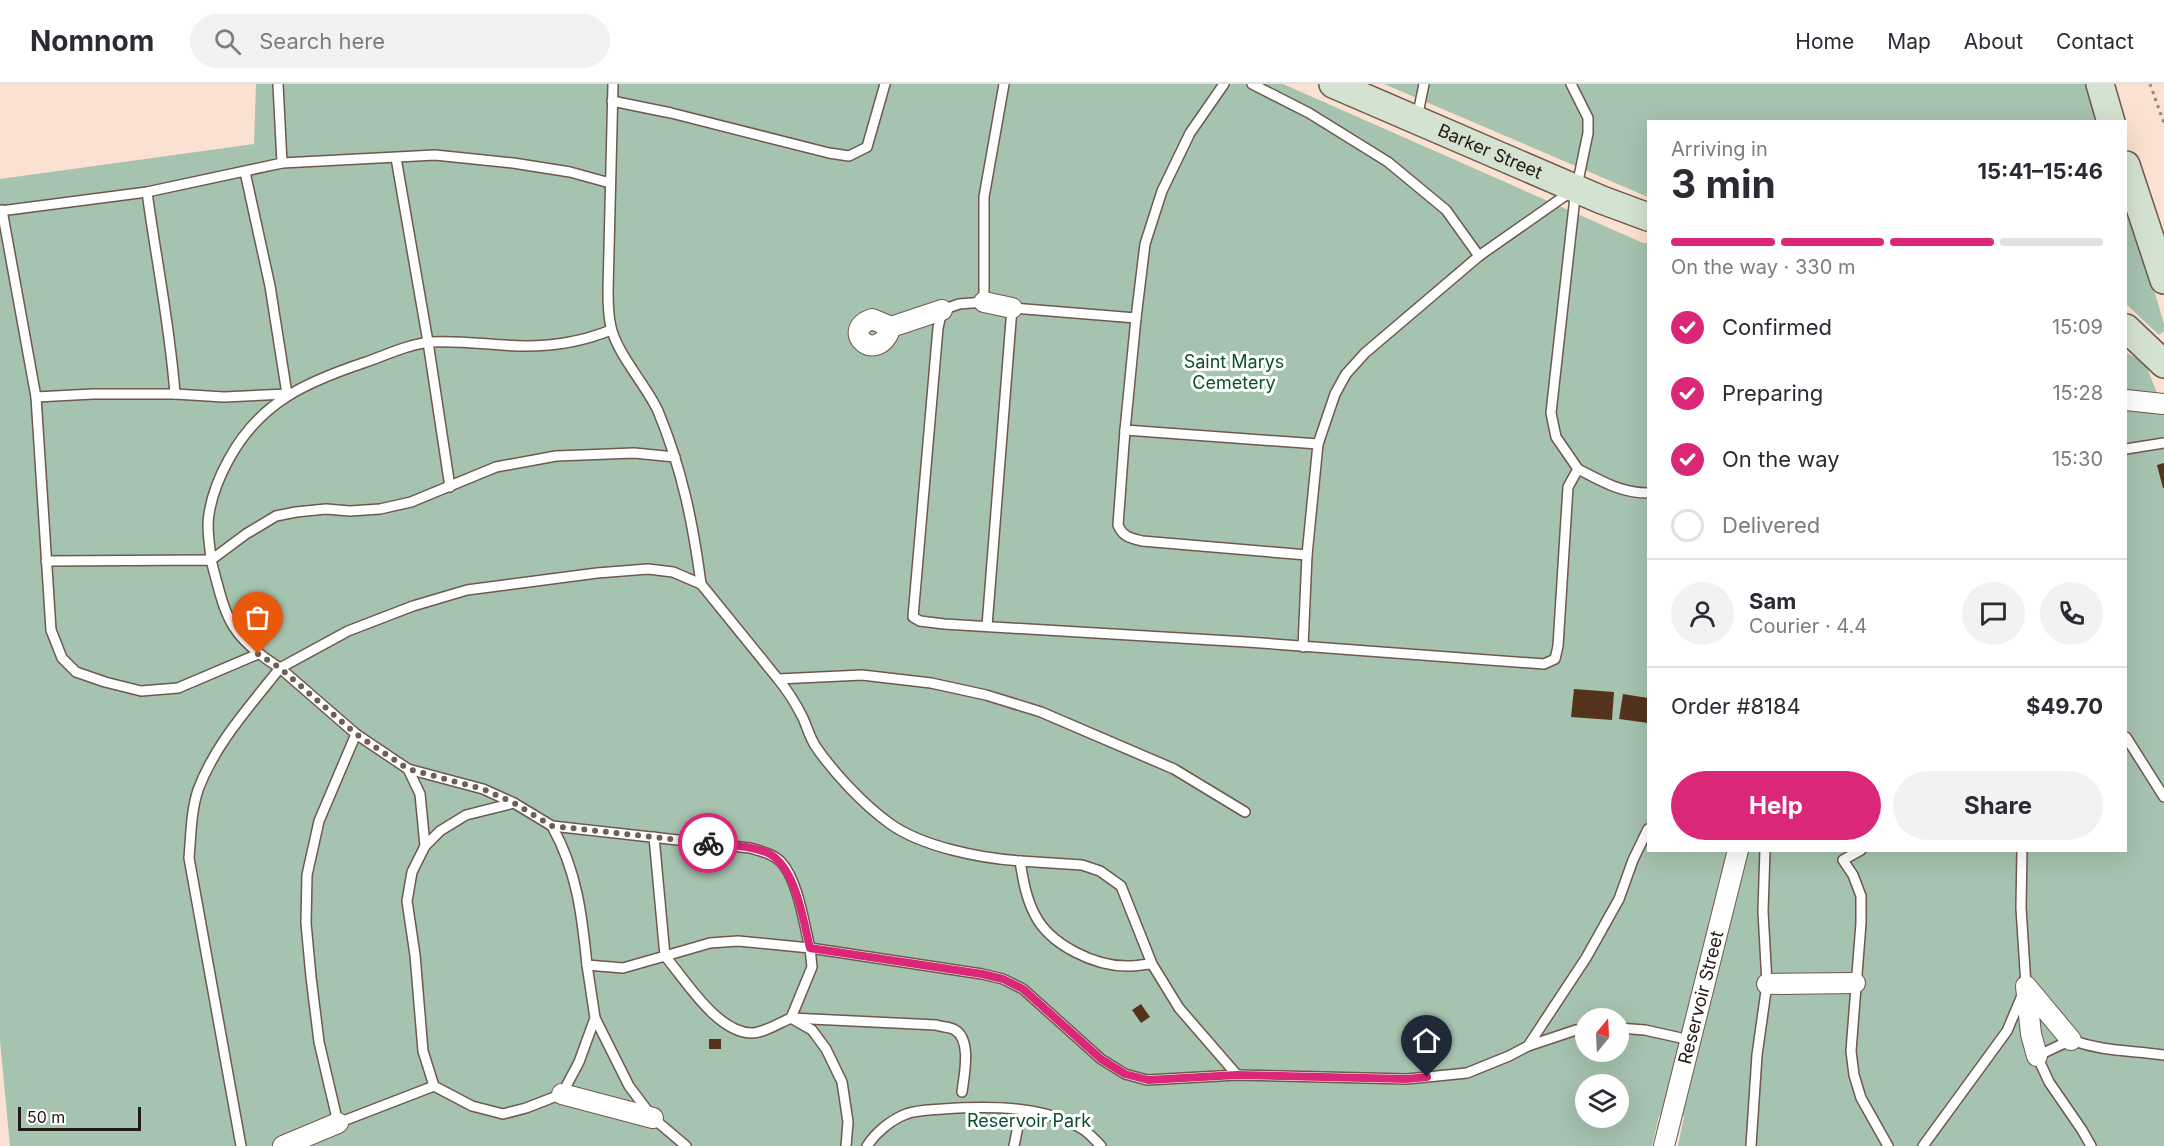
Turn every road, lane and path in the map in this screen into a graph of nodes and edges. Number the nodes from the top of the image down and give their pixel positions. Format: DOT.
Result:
graph roads {
  1 [pos="278,84"];
  2 [pos="613,84"];
  3 [pos="885,84"];
  4 [pos="1004,84"];
  5 [pos="1224,84"];
  6 [pos="1252,84"];
  7 [pos="1333,84"];
  8 [pos="1424,84"];
  9 [pos="1571,84"];
  10 [pos="2100,84"];
  11 [pos="2150,84"];
  12 [pos="612,101"];
  13 [pos="1416,120"];
  14 [pos="2110,120"];
  15 [pos="2164,123"];
  16 [pos="396,158"];
  17 [pos="282,163"];
  18 [pos="2127,168"];
  19 [pos="245,172"];
  20 [pos="610,183"];
  21 [pos="1576,188"];
  22 [pos="147,192"];
  23 [pos="1,210"];
  24 [pos="1647,217"];
  25 [pos="1479,256"];
  26 [pos="2164,280"];
  27 [pos="984,302"];
  28 [pos="1012,308"];
  29 [pos="942,310"];
  30 [pos="1136,318"];
  31 [pos="891,327"];
  32 [pos="2127,329"];
  33 [pos="611,330"];
  34 [pos="428,342"];
  35 [pos="2164,364"];
  36 [pos="175,394"];
  37 [pos="287,394"];
  38 [pos="36,397"];
  39 [pos="2127,400"];
  40 [pos="2164,404"];
  41 [pos="1125,430"];
  42 [pos="2164,443"];
  43 [pos="1318,444"];
  44 [pos="2127,449"];
  45 [pos="675,457"];
  46 [pos="1578,469"];
  47 [pos="450,488"];
  48 [pos="1647,493"];
  49 [pos="1308,555"];
  50 [pos="210,560"];
  51 [pos="46,561"];
  52 [pos="701,584"];
  53 [pos="987,626"];
  54 [pos="1303,647"];
  55 [pos="258,654"];
  56 [pos="280,668"];
  57 [pos="778,679"];
  58 [pos="356,734"];
  59 [pos="2127,738"];
  60 [pos="408,769"];
  61 [pos="2164,797"];
  62 [pos="514,803"];
  63 [pos="1245,812"];
  64 [pos="552,826"];
  65 [pos="1647,832"];
  66 [pos="654,837"];
  67 [pos="424,846"];
  68 [pos="1737,852"];
  69 [pos="1765,852"];
  70 [pos="2022,852"];
  71 [pos="1840,855"];
  72 [pos="1020,861"];
  73 [pos="810,948"];
  74 [pos="665,956"];
  75 [pos="1152,964"];
  76 [pos="587,965"];
  77 [pos="1855,983"];
  78 [pos="1767,984"];
  79 [pos="2026,986"];
  80 [pos="595,1018"];
  81 [pos="790,1018"];
  82 [pos="1629,1029"];
  83 [pos="1575,1030"];
  84 [pos="1690,1040"];
  85 [pos="2071,1040"];
  86 [pos="1528,1046"];
  87 [pos="2164,1055"];
  88 [pos="2037,1056"];
  89 [pos="1237,1075"];
  90 [pos="434,1086"];
  91 [pos="962,1092"];
  92 [pos="562,1094"];
  93 [pos="1024,1111"];
  94 [pos="653,1118"];
  95 [pos="338,1123"];
  96 [pos="241,1146"];
  97 [pos="283,1146"];
  98 [pos="686,1146"];
  99 [pos="846,1146"];
  100 [pos="867,1146"];
  101 [pos="1014,1146"];
  102 [pos="1101,1146"];
  103 [pos="1664,1146"];
  104 [pos="1751,1146"];
  105 [pos="1887,1146"];
  106 [pos="1923,1146"];
  107 [pos="2091,1146"];
  1 -- 17 [label="lane"];
  2 -- 12 [label="lane"];
  3 -- 12 [label="lane"];
  4 -- 27 [label="lane"];
  5 -- 30 [label="lane"];
  6 -- 25 [label="lane"];
  7 -- 13 [label="main road, Barker Street"];
  8 -- 13 [label="lane"];
  9 -- 21 [label="lane"];
  10 -- 14 [label="main road"];
  11 -- 15 [label="path"];
  12 -- 20 [label="lane"];
  13 -- 21 [label="main road, Barker Street"];
  16 -- 17 [label="lane"];
  16 -- 20 [label="lane"];
  16 -- 34 [label="lane"];
  17 -- 19 [label="lane"];
  18 -- 26 [label="main road"];
  19 -- 22 [label="lane"];
  19 -- 37 [label="lane"];
  20 -- 33 [label="lane"];
  21 -- 24 [label="main road, Barker Street"];
  21 -- 25 [label="lane"];
  21 -- 46 [label="lane"];
  22 -- 23 [label="lane"];
  22 -- 36 [label="lane"];
  23 -- 38 [label="lane"];
  25 -- 43 [label="lane"];
  27 -- 28 [label="street"];
  27 -- 29 [label="lane"];
  28 -- 30 [label="lane"];
  28 -- 53 [label="lane"];
  29 -- 31 [label="street"];
  29 -- 53 [label="lane"];
  30 -- 41 [label="lane"];
  32 -- 35 [label="main road"];
  33 -- 34 [label="lane"];
  33 -- 45 [label="lane"];
  34 -- 37 [label="lane"];
  34 -- 47 [label="lane"];
  36 -- 37 [label="lane"];
  36 -- 38 [label="lane"];
  37 -- 50 [label="lane"];
  38 -- 51 [label="lane"];
  39 -- 40 [label="street"];
  41 -- 43 [label="lane"];
  41 -- 49 [label="lane"];
  42 -- 44 [label="lane"];
  43 -- 49 [label="lane"];
  45 -- 47 [label="lane"];
  45 -- 52 [label="lane"];
  46 -- 48 [label="lane"];
  46 -- 54 [label="lane"];
  47 -- 50 [label="lane"];
  49 -- 54 [label="lane"];
  50 -- 51 [label="lane"];
  50 -- 55 [label="lane"];
  51 -- 55 [label="lane"];
  52 -- 56 [label="lane"];
  52 -- 57 [label="lane"];
  53 -- 54 [label="lane"];
  55 -- 56 [label="lane"];
  56 -- 58 [label="lane"];
  56 -- 96 [label="lane"];
  57 -- 63 [label="lane"];
  57 -- 72 [label="lane"];
  58 -- 60 [label="lane"];
  58 -- 95 [label="lane"];
  59 -- 61 [label="lane"];
  60 -- 62 [label="lane"];
  60 -- 67 [label="lane"];
  62 -- 64 [label="lane"];
  62 -- 67 [label="lane"];
  64 -- 66 [label="lane"];
  64 -- 76 [label="lane"];
  65 -- 86 [label="lane"];
  66 -- 73 [label="lane"];
  66 -- 74 [label="lane"];
  67 -- 90 [label="lane"];
  68 -- 84 [label="street, Reservoir Street"];
  69 -- 78 [label="lane"];
  70 -- 79 [label="lane"];
  71 -- 77 [label="lane"];
  72 -- 75 [label="lane"];
  72 -- 75 [label="lane"];
  73 -- 74 [label="lane"];
  73 -- 81 [label="lane"];
  73 -- 89 [label="lane"];
  74 -- 76 [label="lane"];
  74 -- 81 [label="lane"];
  75 -- 89 [label="lane"];
  76 -- 80 [label="lane"];
  77 -- 78 [label="street"];
  77 -- 105 [label="lane"];
  78 -- 104 [label="lane"];
  79 -- 85 [label="street"];
  79 -- 88 [label="street"];
  79 -- 106 [label="lane"];
  80 -- 92 [label="lane"];
  80 -- 94 [label="lane"];
  81 -- 91 [label="lane"];
  81 -- 99 [label="lane"];
  82 -- 84 [label="lane"];
  83 -- 86 [label="lane"];
  84 -- 103 [label="street, Reservoir Street"];
  85 -- 87 [label="lane"];
  85 -- 88 [label="lane"];
  86 -- 89 [label="lane"];
  88 -- 107 [label="lane"];
  90 -- 92 [label="lane"];
  90 -- 95 [label="lane"];
  92 -- 94 [label="street"];
  93 -- 100 [label="lane"];
  93 -- 101 [label="lane"];
  93 -- 102 [label="lane"];
  94 -- 98 [label="lane"];
  95 -- 97 [label="street"];
}
